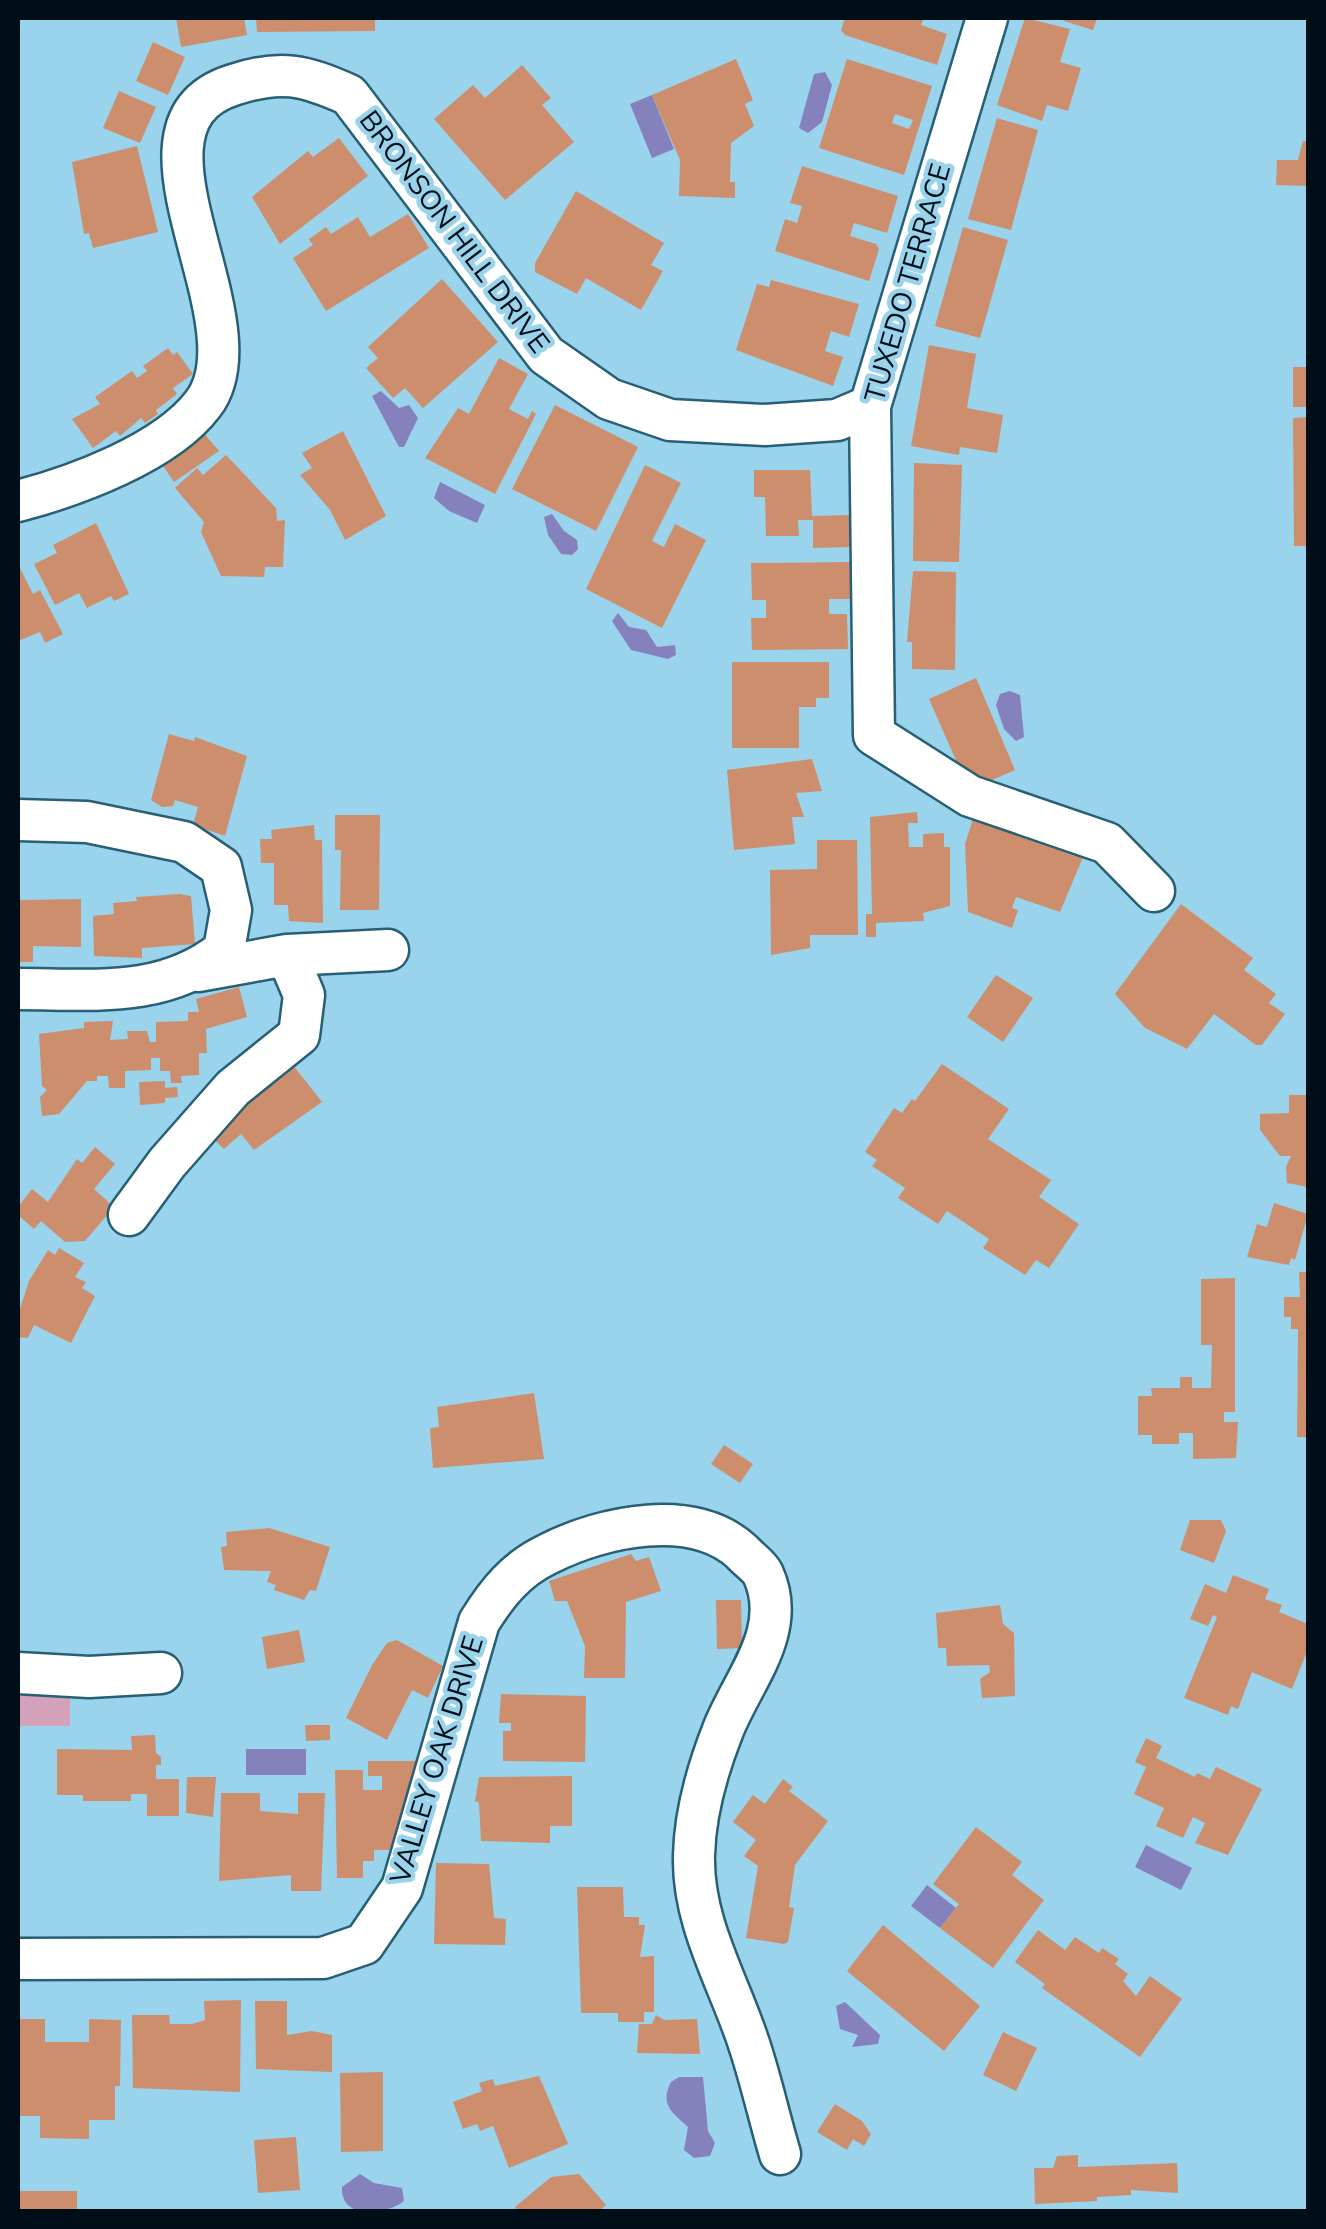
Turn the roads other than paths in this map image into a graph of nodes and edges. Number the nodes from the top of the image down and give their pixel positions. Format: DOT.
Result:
graph roads {
  1 [pos="987,18"];
  2 [pos="870,406"];
  3 [pos="18,502"];
  4 [pos="18,820"];
  5 [pos="1154,891"];
  6 [pos="388,950"];
  7 [pos="288,956"];
  8 [pos="198,971"];
  9 [pos="18,990"];
  10 [pos="129,1215"];
  11 [pos="18,1673"];
  12 [pos="162,1674"];
  13 [pos="18,1959"];
  14 [pos="780,2154"];
  1 -- 2 [label="street, TUXEDO TERRACE"];
  2 -- 3 [label="street, BRONSON HILL DRIVE"];
  2 -- 5 [label="street, TUXEDO TERRACE"];
  4 -- 8 [label="street"];
  6 -- 7 [label="street"];
  7 -- 8 [label="street"];
  7 -- 10 [label="street"];
  8 -- 9 [label="street"];
  11 -- 12 [label="street"];
  13 -- 14 [label="street, VALLEY OAK DRIVE"];
}
